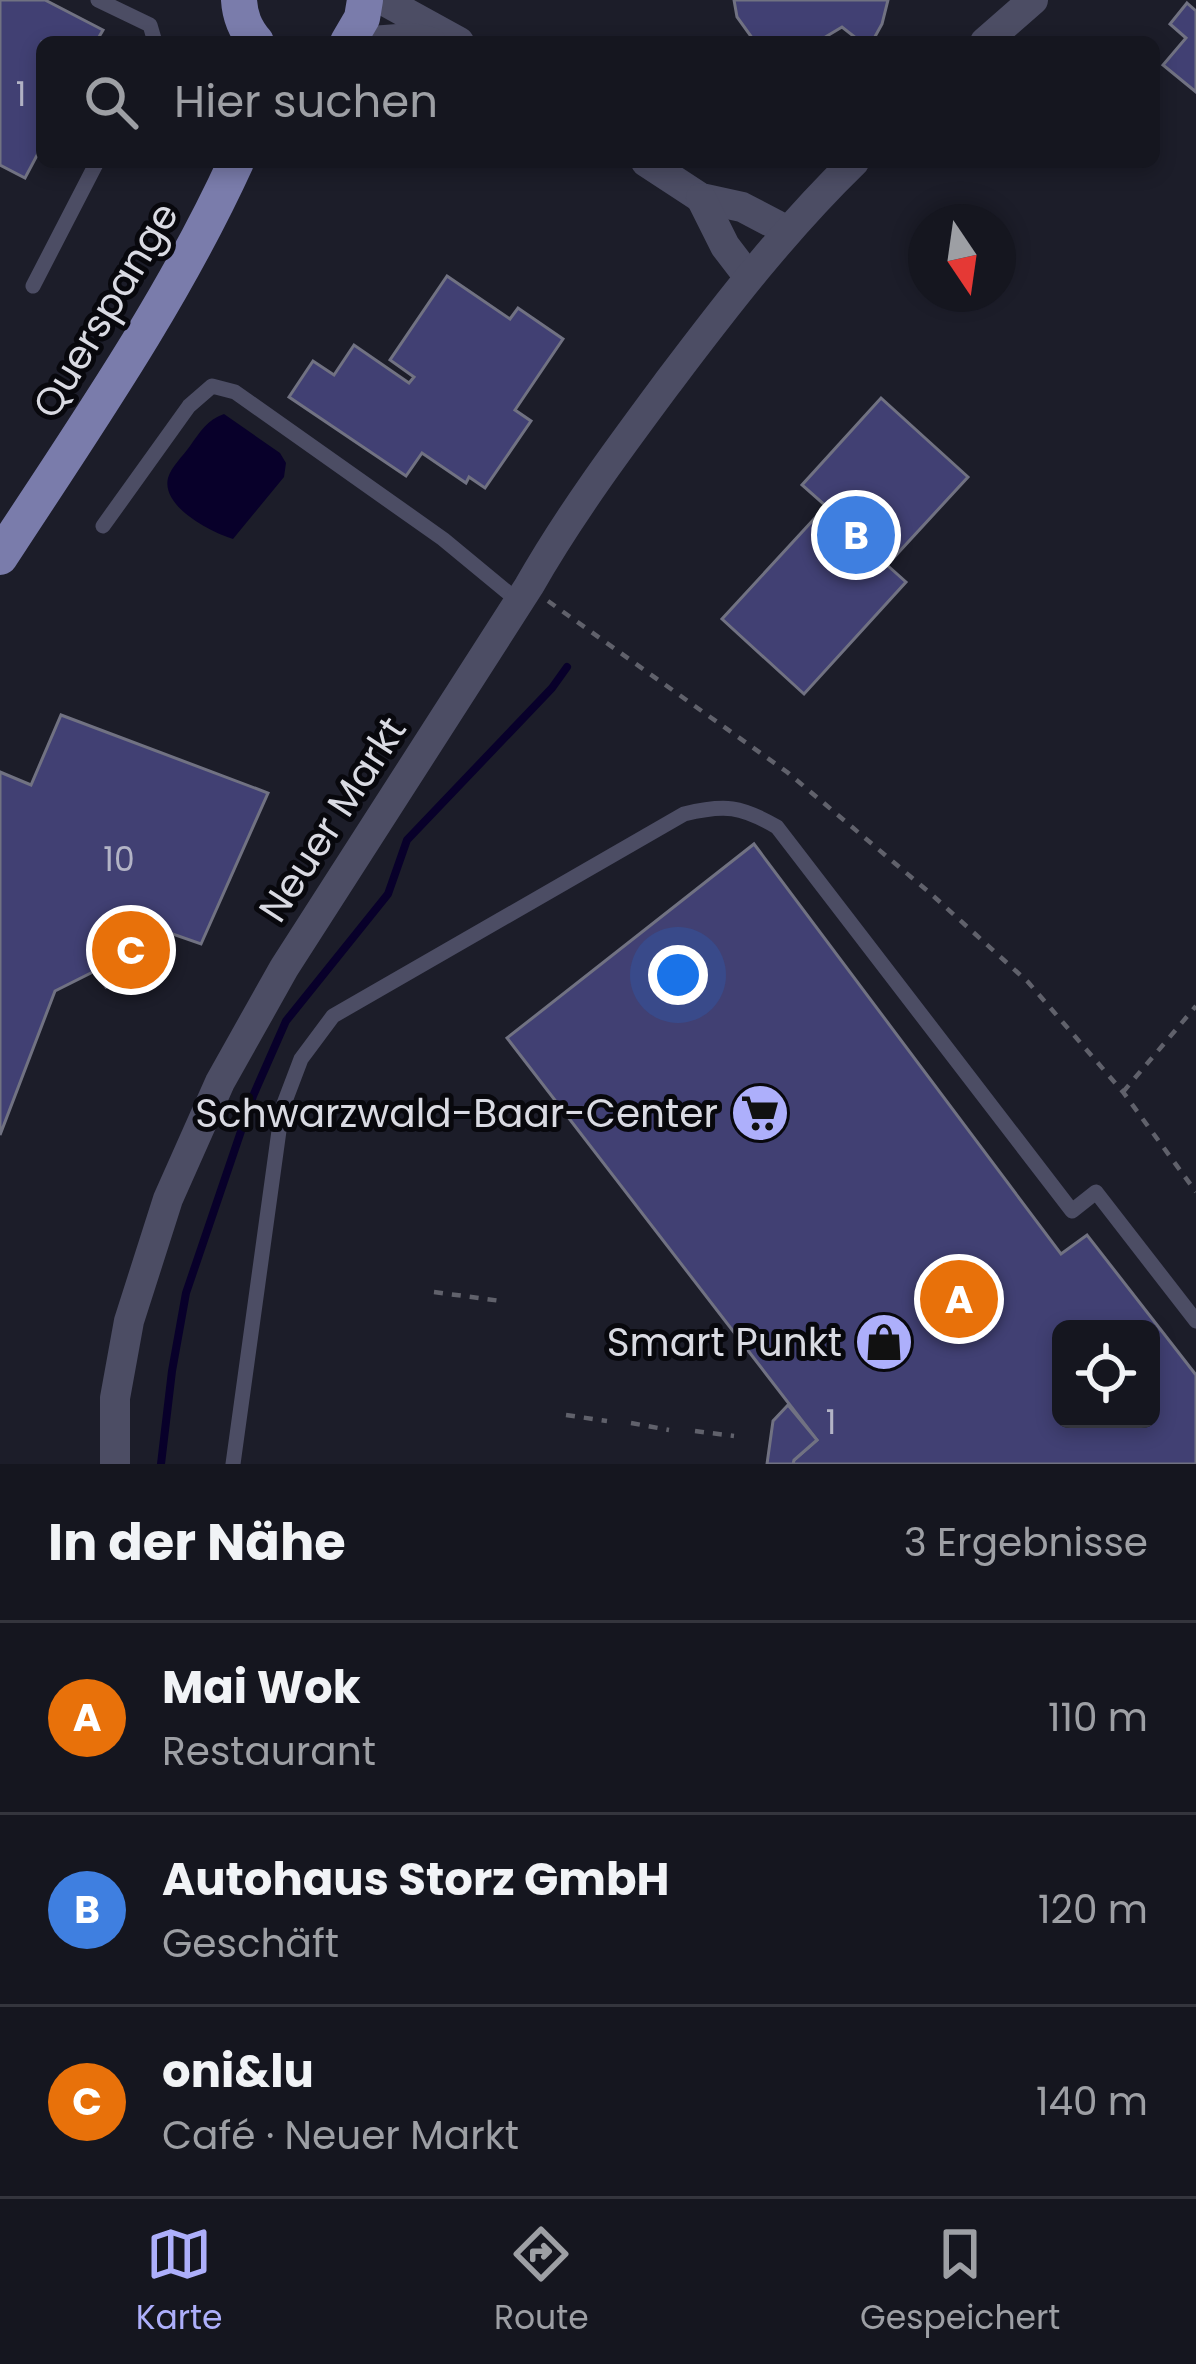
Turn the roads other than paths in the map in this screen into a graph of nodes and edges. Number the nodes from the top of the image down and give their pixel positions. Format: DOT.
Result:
graph roads {
  1 [pos="98,0"];
  2 [pos="365,0"];
  3 [pos="383,0"];
  4 [pos="1034,0"];
  5 [pos="153,36"];
  6 [pos="354,36"];
  7 [pos="448,36"];
  8 [pos="992,36"];
  9 [pos="94,168"];
  10 [pos="233,168"];
  11 [pos="655,168"];
  12 [pos="848,168"];
  13 [pos="701,198"];
  14 [pos="788,231"];
  15 [pos="748,276"];
  16 [pos="33,286"];
  17 [pos="103,526"];
  18 [pos="0,557"];
  19 [pos="524,593"];
  20 [pos="1196,1321"];
  21 [pos="115,1464"];
  22 [pos="232,1464"];
  1 -- 5 [label="lane"];
  2 -- 6 [label="main road"];
  3 -- 7 [label="street"];
  4 -- 8 [label="street"];
  9 -- 16 [label="lane"];
  10 -- 18 [label="main road, Querspange"];
  11 -- 13 [label="street"];
  12 -- 14 [label="street, Neuer Markt"];
  13 -- 14 [label="street"];
  13 -- 15 [label="street"];
  14 -- 15 [label="street, Neuer Markt"];
  15 -- 19 [label="street, Neuer Markt"];
  17 -- 19 [label="lane"];
  19 -- 21 [label="street, Neuer Markt"];
  20 -- 22 [label="lane"];
}
